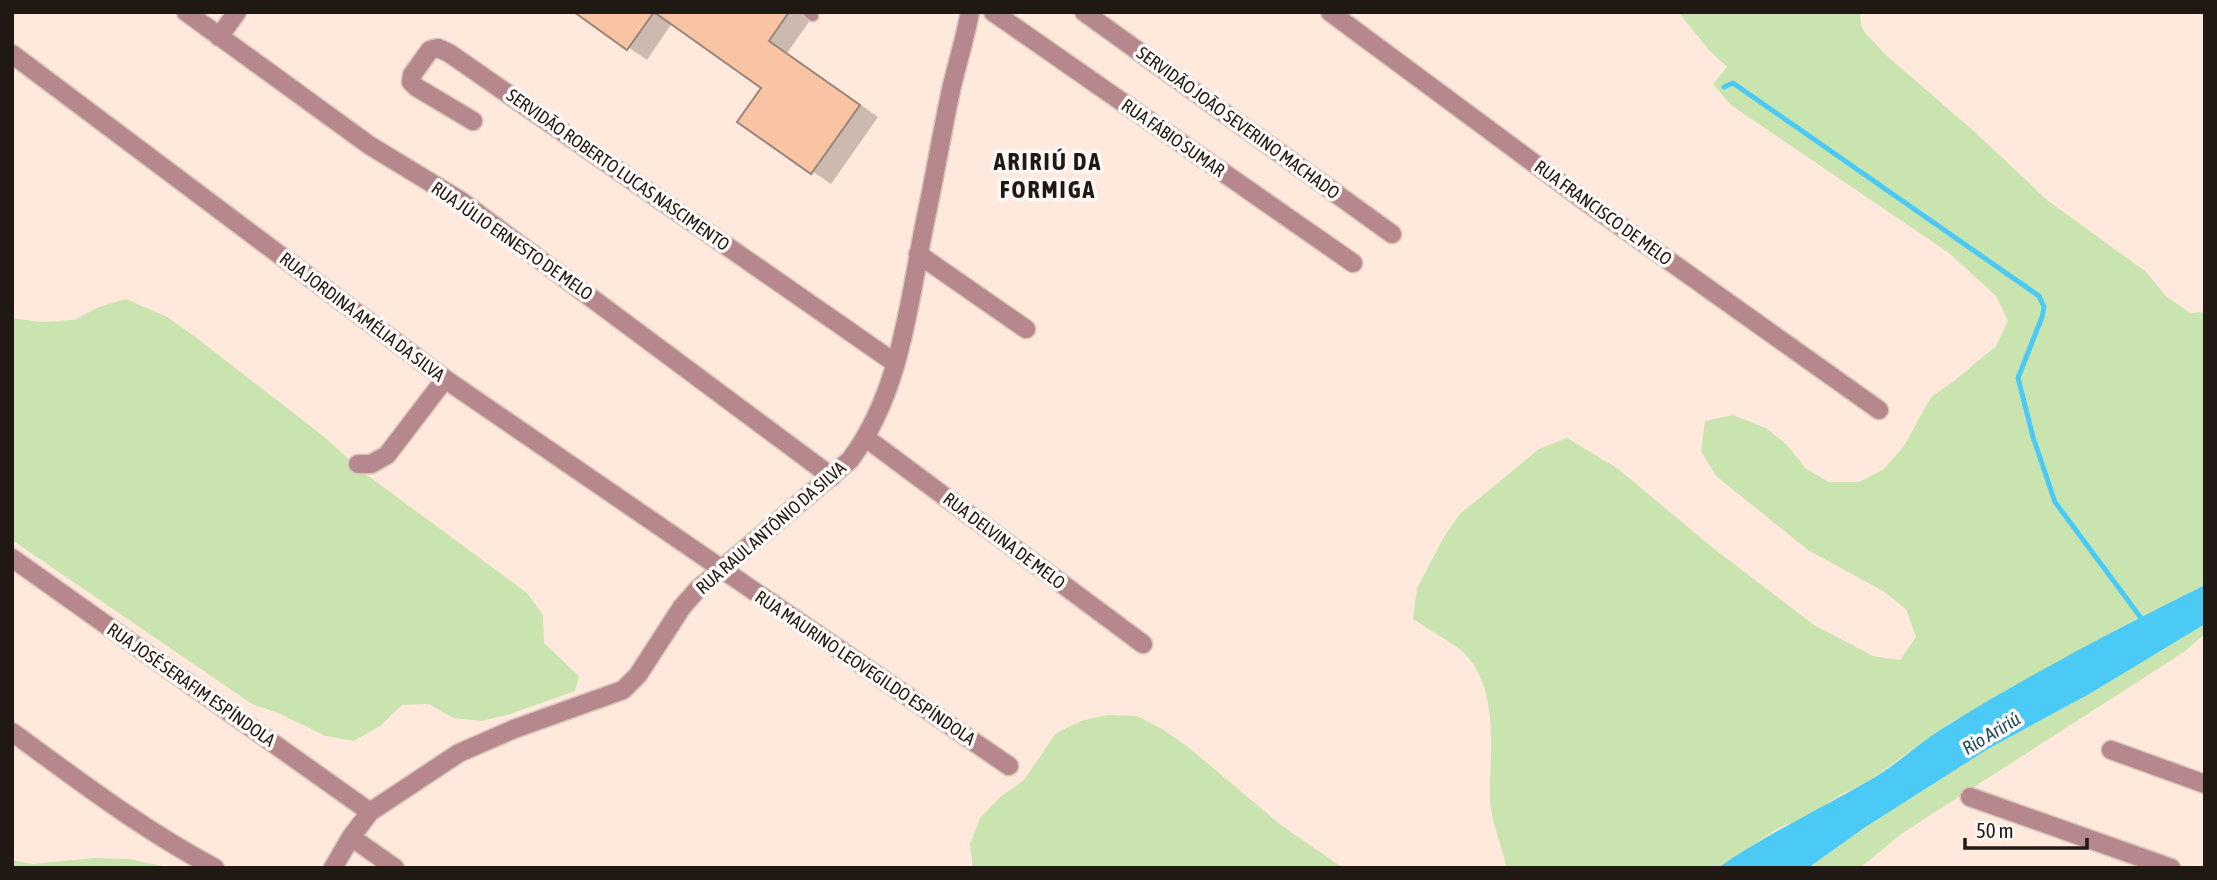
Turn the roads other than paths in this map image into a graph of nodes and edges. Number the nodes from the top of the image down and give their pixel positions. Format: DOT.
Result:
graph roads {
  1 [pos="186,12"];
  2 [pos="237,12"];
  3 [pos="970,12"];
  4 [pos="992,12"];
  5 [pos="1084,12"];
  6 [pos="1330,12"];
  7 [pos="219,37"];
  8 [pos="12,54"];
  9 [pos="473,121"];
  10 [pos="1392,234"];
  11 [pos="918,254"];
  12 [pos="1353,263"];
  13 [pos="1026,329"];
  14 [pos="895,363"];
  15 [pos="445,379"];
  16 [pos="1879,410"];
  17 [pos="866,438"];
  18 [pos="358,464"];
  19 [pos="832,477"];
  20 [pos="12,558"];
  21 [pos="720,570"];
  22 [pos="1143,644"];
  23 [pos="12,732"];
  24 [pos="2111,750"];
  25 [pos="1009,766"];
  26 [pos="2205,784"];
  27 [pos="1970,797"];
  28 [pos="370,812"];
  29 [pos="351,837"];
  30 [pos="215,868"];
  31 [pos="333,868"];
  32 [pos="395,868"];
  33 [pos="2171,868"];
  1 -- 7 [label="street, RUA JÚLIO ERNESTO DE MELO"];
  2 -- 7 [label="street"];
  3 -- 11 [label="street, RUA RAUL ANTÔNIO DA SILVA"];
  4 -- 12 [label="street, RUA FÁBIO SUMAR"];
  5 -- 10 [label="street, SERVIDÃO JOÃO SEVERINO MACHADO"];
  6 -- 16 [label="street, RUA FRANCISCO DE MELO"];
  7 -- 19 [label="street, RUA JÚLIO ERNESTO DE MELO"];
  8 -- 15 [label="street, RUA JORDINA AMÉLIA DA SILVA"];
  9 -- 14 [label="street, SERVIDÃO ROBERTO LUCAS NASCIMENTO"];
  11 -- 13 [label="street"];
  11 -- 14 [label="street, RUA RAUL ANTÔNIO DA SILVA"];
  14 -- 17 [label="street, RUA RAUL ANTÔNIO DA SILVA"];
  15 -- 18 [label="street"];
  15 -- 21 [label="street, RUA JORDINA AMÉLIA DA SILVA"];
  17 -- 19 [label="street, RUA RAUL ANTÔNIO DA SILVA"];
  17 -- 22 [label="street, RUA DELVINA DE MELO"];
  19 -- 21 [label="street, RUA RAUL ANTÔNIO DA SILVA"];
  20 -- 28 [label="street, RUA JOSÉ SERAFIM ESPÍNDOLA"];
  21 -- 25 [label="street, RUA MAURINO LEOVEGILDO ESPÍNDOLA"];
  21 -- 28 [label="street, RUA RAUL ANTÔNIO DA SILVA"];
  23 -- 30 [label="street"];
  24 -- 26 [label="street"];
  27 -- 33 [label="street"];
  28 -- 29 [label="street, RUA RAUL ANTÔNIO DA SILVA"];
  29 -- 31 [label="street, RUA RAUL ANTÔNIO DA SILVA"];
  29 -- 32 [label="street"];
}
